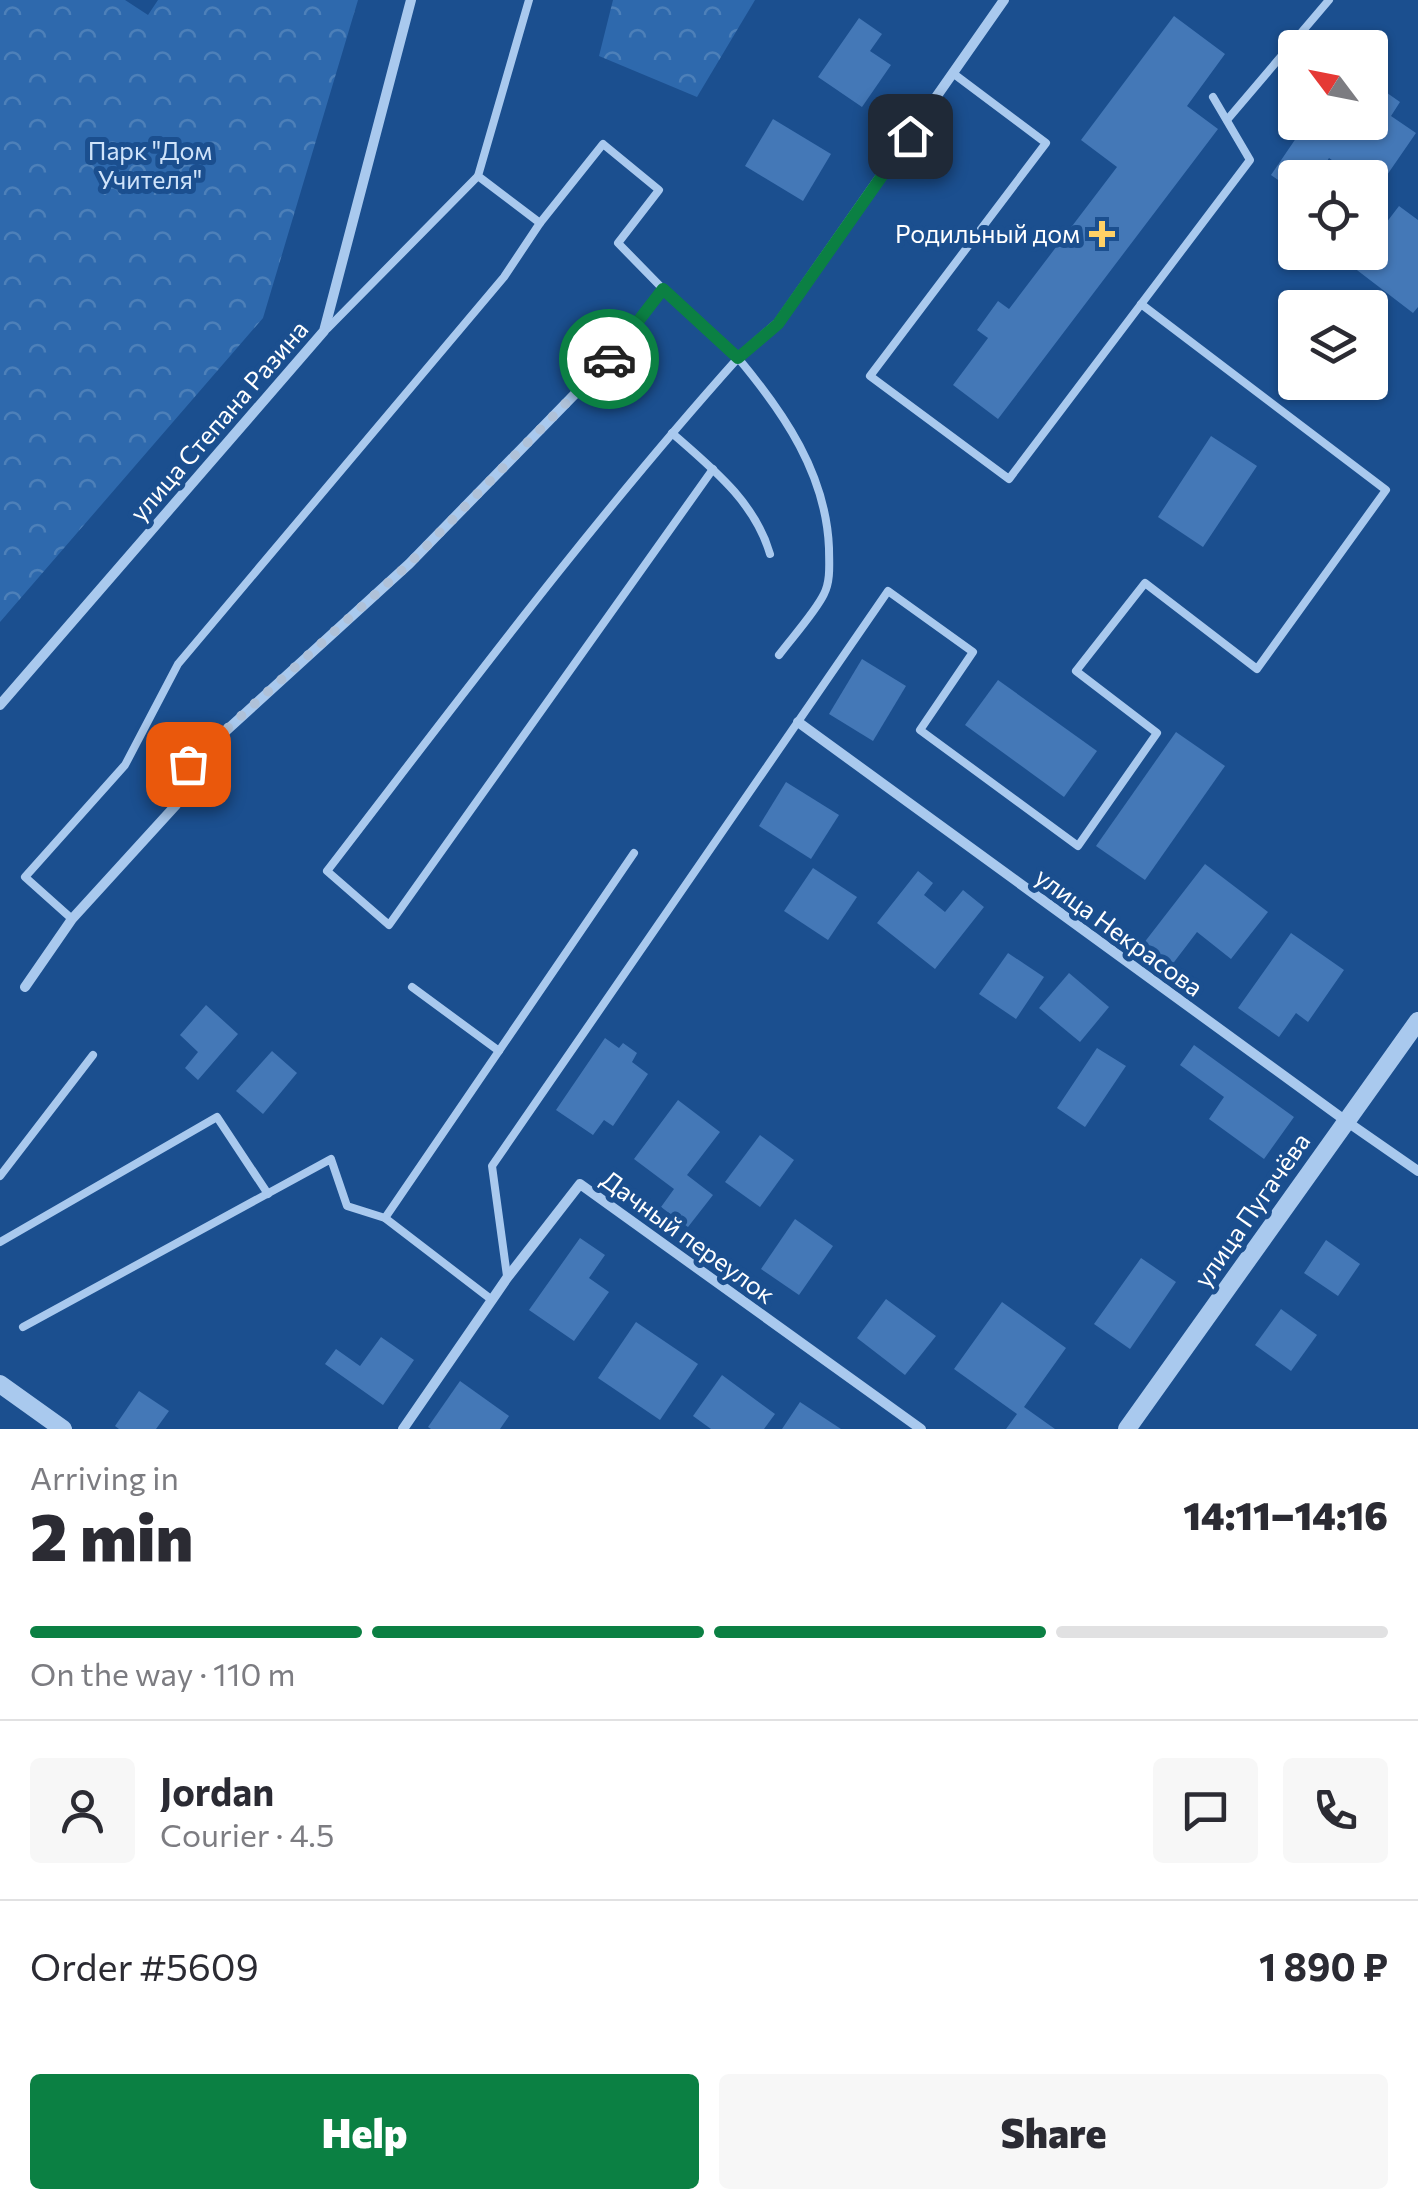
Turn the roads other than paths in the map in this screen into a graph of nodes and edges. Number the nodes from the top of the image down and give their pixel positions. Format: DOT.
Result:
graph roads {
  1 [pos="411,0"];
  2 [pos="529,0"];
  3 [pos="1004,0"];
  4 [pos="1329,0"];
  5 [pos="954,74"];
  6 [pos="1213,97"];
  7 [pos="1227,120"];
  8 [pos="478,176"];
  9 [pos="540,223"];
  10 [pos="663,289"];
  11 [pos="1141,304"];
  12 [pos="324,331"];
  13 [pos="738,358"];
  14 [pos="672,433"];
  15 [pos="713,469"];
  16 [pos="770,554"];
  17 [pos="779,656"];
  18 [pos="0,705"];
  19 [pos="798,722"];
  20 [pos="634,853"];
  21 [pos="72,919"];
  22 [pos="25,987"];
  23 [pos="412,987"];
  24 [pos="1418,1021"];
  25 [pos="499,1051"];
  26 [pos="93,1054"];
  27 [pos="1346,1122"];
  28 [pos="1418,1171"];
  29 [pos="0,1176"];
  30 [pos="268,1194"];
  31 [pos="385,1218"];
  32 [pos="0,1242"];
  33 [pos="508,1278"];
  34 [pos="492,1300"];
  35 [pos="23,1328"];
  36 [pos="0,1384"];
  37 [pos="63,1429"];
  38 [pos="403,1429"];
  39 [pos="921,1429"];
  40 [pos="1126,1429"];
  1 -- 12 [label="street, улица Степана Разина"];
  2 -- 8 [label="lane"];
  3 -- 5 [label="street"];
  4 -- 7 [label="lane"];
  5 -- 11 [label="lane"];
  5 -- 13 [label="street"];
  6 -- 7 [label="lane"];
  7 -- 11 [label="lane"];
  8 -- 9 [label="lane"];
  8 -- 12 [label="lane"];
  9 -- 10 [label="lane"];
  9 -- 21 [label="lane"];
  10 -- 13 [label="street"];
  10 -- 21 [label="street"];
  11 -- 19 [label="lane"];
  12 -- 18 [label="street, улица Степана Разина"];
  13 -- 14 [label="lane"];
  13 -- 17 [label="lane"];
  14 -- 15 [label="lane"];
  14 -- 15 [label="lane"];
  15 -- 16 [label="lane"];
  19 -- 27 [label="street, улица Некрасова"];
  19 -- 33 [label="lane"];
  20 -- 25 [label="lane"];
  21 -- 22 [label="street"];
  23 -- 25 [label="lane"];
  24 -- 27 [label="street, улица Пугачёва"];
  25 -- 31 [label="lane"];
  26 -- 29 [label="lane"];
  27 -- 28 [label="street, улица Некрасова"];
  27 -- 40 [label="street, улица Пугачёва"];
  30 -- 31 [label="lane"];
  30 -- 32 [label="lane"];
  30 -- 35 [label="lane"];
  31 -- 34 [label="lane"];
  33 -- 34 [label="street, Дачный переулок"];
  33 -- 39 [label="street, Дачный переулок"];
  34 -- 38 [label="street, Дачный переулок"];
  36 -- 37 [label="street"];
}
